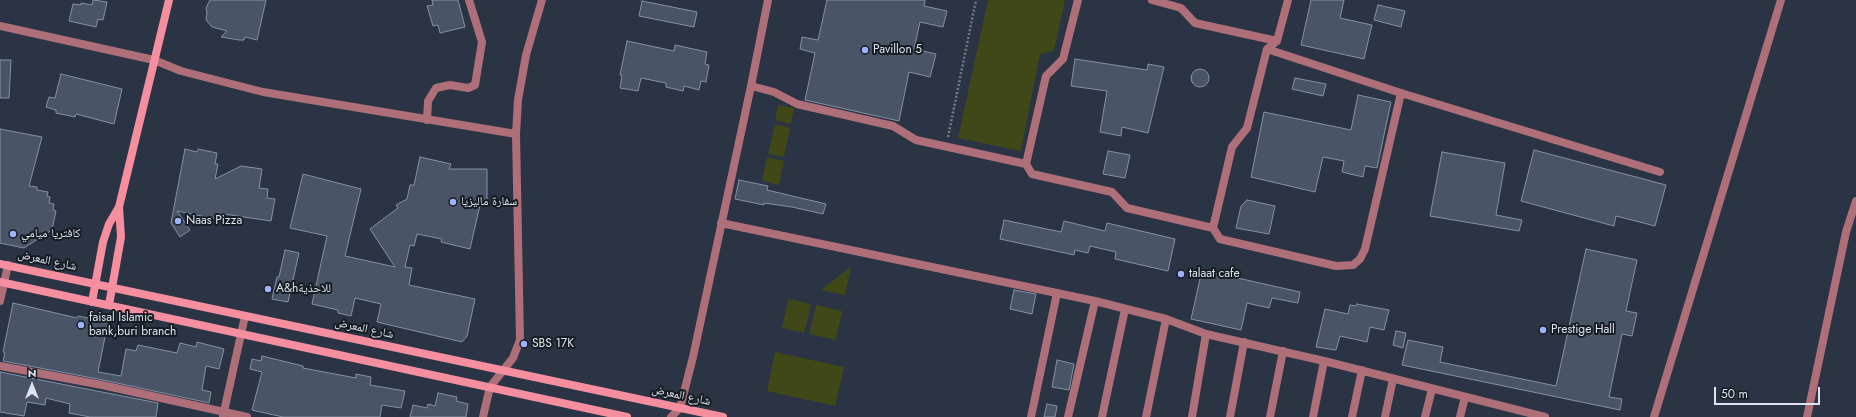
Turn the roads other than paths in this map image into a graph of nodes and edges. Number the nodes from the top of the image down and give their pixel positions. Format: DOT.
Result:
graph roads {
  1 [pos="169,0"];
  2 [pos="469,0"];
  3 [pos="533,0"];
  4 [pos="768,0"];
  5 [pos="1078,0"];
  6 [pos="1152,0"];
  7 [pos="1288,0"];
  8 [pos="1781,0"];
  9 [pos="541,3"];
  10 [pos="0,26"];
  11 [pos="1277,41"];
  12 [pos="1267,49"];
  13 [pos="154,60"];
  14 [pos="751,86"];
  15 [pos="1401,93"];
  16 [pos="427,120"];
  17 [pos="516,134"];
  18 [pos="1026,164"];
  19 [pos="1660,172"];
  20 [pos="1856,201"];
  21 [pos="119,207"];
  22 [pos="721,223"];
  23 [pos="1213,228"];
  24 [pos="4,264"];
  25 [pos="2,282"];
  26 [pos="96,284"];
  27 [pos="112,287"];
  28 [pos="1057,294"];
  29 [pos="0,301"];
  30 [pos="1095,301"];
  31 [pos="92,302"];
  32 [pos="109,305"];
  33 [pos="1125,309"];
  34 [pos="246,316"];
  35 [pos="1166,319"];
  36 [pos="241,334"];
  37 [pos="1206,334"];
  38 [pos="1244,342"];
  39 [pos="1283,351"];
  40 [pos="1324,361"];
  41 [pos="0,366"];
  42 [pos="1362,370"];
  43 [pos="504,371"];
  44 [pos="1393,379"];
  45 [pos="490,387"];
  46 [pos="1432,389"];
  47 [pos="1465,397"];
  48 [pos="680,408"];
  49 [pos="224,414"];
  50 [pos="247,417"];
  51 [pos="483,417"];
  52 [pos="627,417"];
  53 [pos="671,417"];
  54 [pos="724,417"];
  55 [pos="1031,417"];
  56 [pos="1068,417"];
  57 [pos="1102,417"];
  58 [pos="1146,417"];
  59 [pos="1192,417"];
  60 [pos="1230,417"];
  61 [pos="1270,417"];
  62 [pos="1313,417"];
  63 [pos="1352,417"];
  64 [pos="1385,417"];
  65 [pos="1425,417"];
  66 [pos="1460,417"];
  67 [pos="1545,417"];
  68 [pos="1654,417"];
  69 [pos="1807,417"];
  1 -- 13 [label="main road"];
  2 -- 16 [label="street"];
  3 -- 9 [label="street"];
  4 -- 14 [label="street"];
  5 -- 18 [label="street"];
  6 -- 11 [label="street"];
  7 -- 11 [label="street"];
  8 -- 68 [label="street"];
  9 -- 17 [label="street"];
  10 -- 13 [label="street"];
  11 -- 12 [label="street"];
  12 -- 15 [label="street"];
  12 -- 23 [label="street"];
  13 -- 16 [label="street"];
  13 -- 21 [label="main road"];
  14 -- 18 [label="street"];
  14 -- 22 [label="street"];
  15 -- 19 [label="street"];
  15 -- 23 [label="street"];
  16 -- 17 [label="street"];
  17 -- 43 [label="street"];
  18 -- 23 [label="street"];
  20 -- 69 [label="street"];
  21 -- 26 [label="main road"];
  21 -- 27 [label="main road"];
  22 -- 28 [label="street"];
  22 -- 48 [label="street"];
  24 -- 25 [label="street"];
  24 -- 26 [label="main road, شارع المعرض"];
  25 -- 29 [label="street"];
  25 -- 31 [label="main road"];
  26 -- 27 [label="main road, شارع المعرض"];
  26 -- 31 [label="main road"];
  27 -- 32 [label="main road"];
  27 -- 34 [label="main road, شارع المعرض"];
  28 -- 30 [label="street"];
  28 -- 55 [label="street"];
  30 -- 33 [label="street"];
  30 -- 56 [label="street"];
  31 -- 32 [label="main road"];
  32 -- 36 [label="main road"];
  33 -- 35 [label="street"];
  33 -- 57 [label="street"];
  34 -- 36 [label="street"];
  34 -- 43 [label="main road, شارع المعرض"];
  35 -- 37 [label="street"];
  35 -- 58 [label="street"];
  36 -- 45 [label="main road"];
  36 -- 49 [label="street"];
  37 -- 38 [label="street"];
  37 -- 59 [label="street"];
  38 -- 39 [label="street"];
  38 -- 60 [label="street"];
  39 -- 40 [label="street"];
  39 -- 61 [label="street"];
  40 -- 42 [label="street"];
  40 -- 62 [label="street"];
  41 -- 49 [label="street"];
  42 -- 44 [label="street"];
  42 -- 63 [label="street"];
  43 -- 45 [label="street"];
  43 -- 48 [label="main road, شارع المعرض"];
  44 -- 46 [label="street"];
  44 -- 64 [label="street"];
  45 -- 51 [label="street"];
  45 -- 52 [label="main road"];
  46 -- 47 [label="street"];
  46 -- 65 [label="street"];
  47 -- 66 [label="street"];
  47 -- 67 [label="street"];
  48 -- 53 [label="street"];
  48 -- 54 [label="main road, شارع المعرض"];
  49 -- 50 [label="street"];
}
